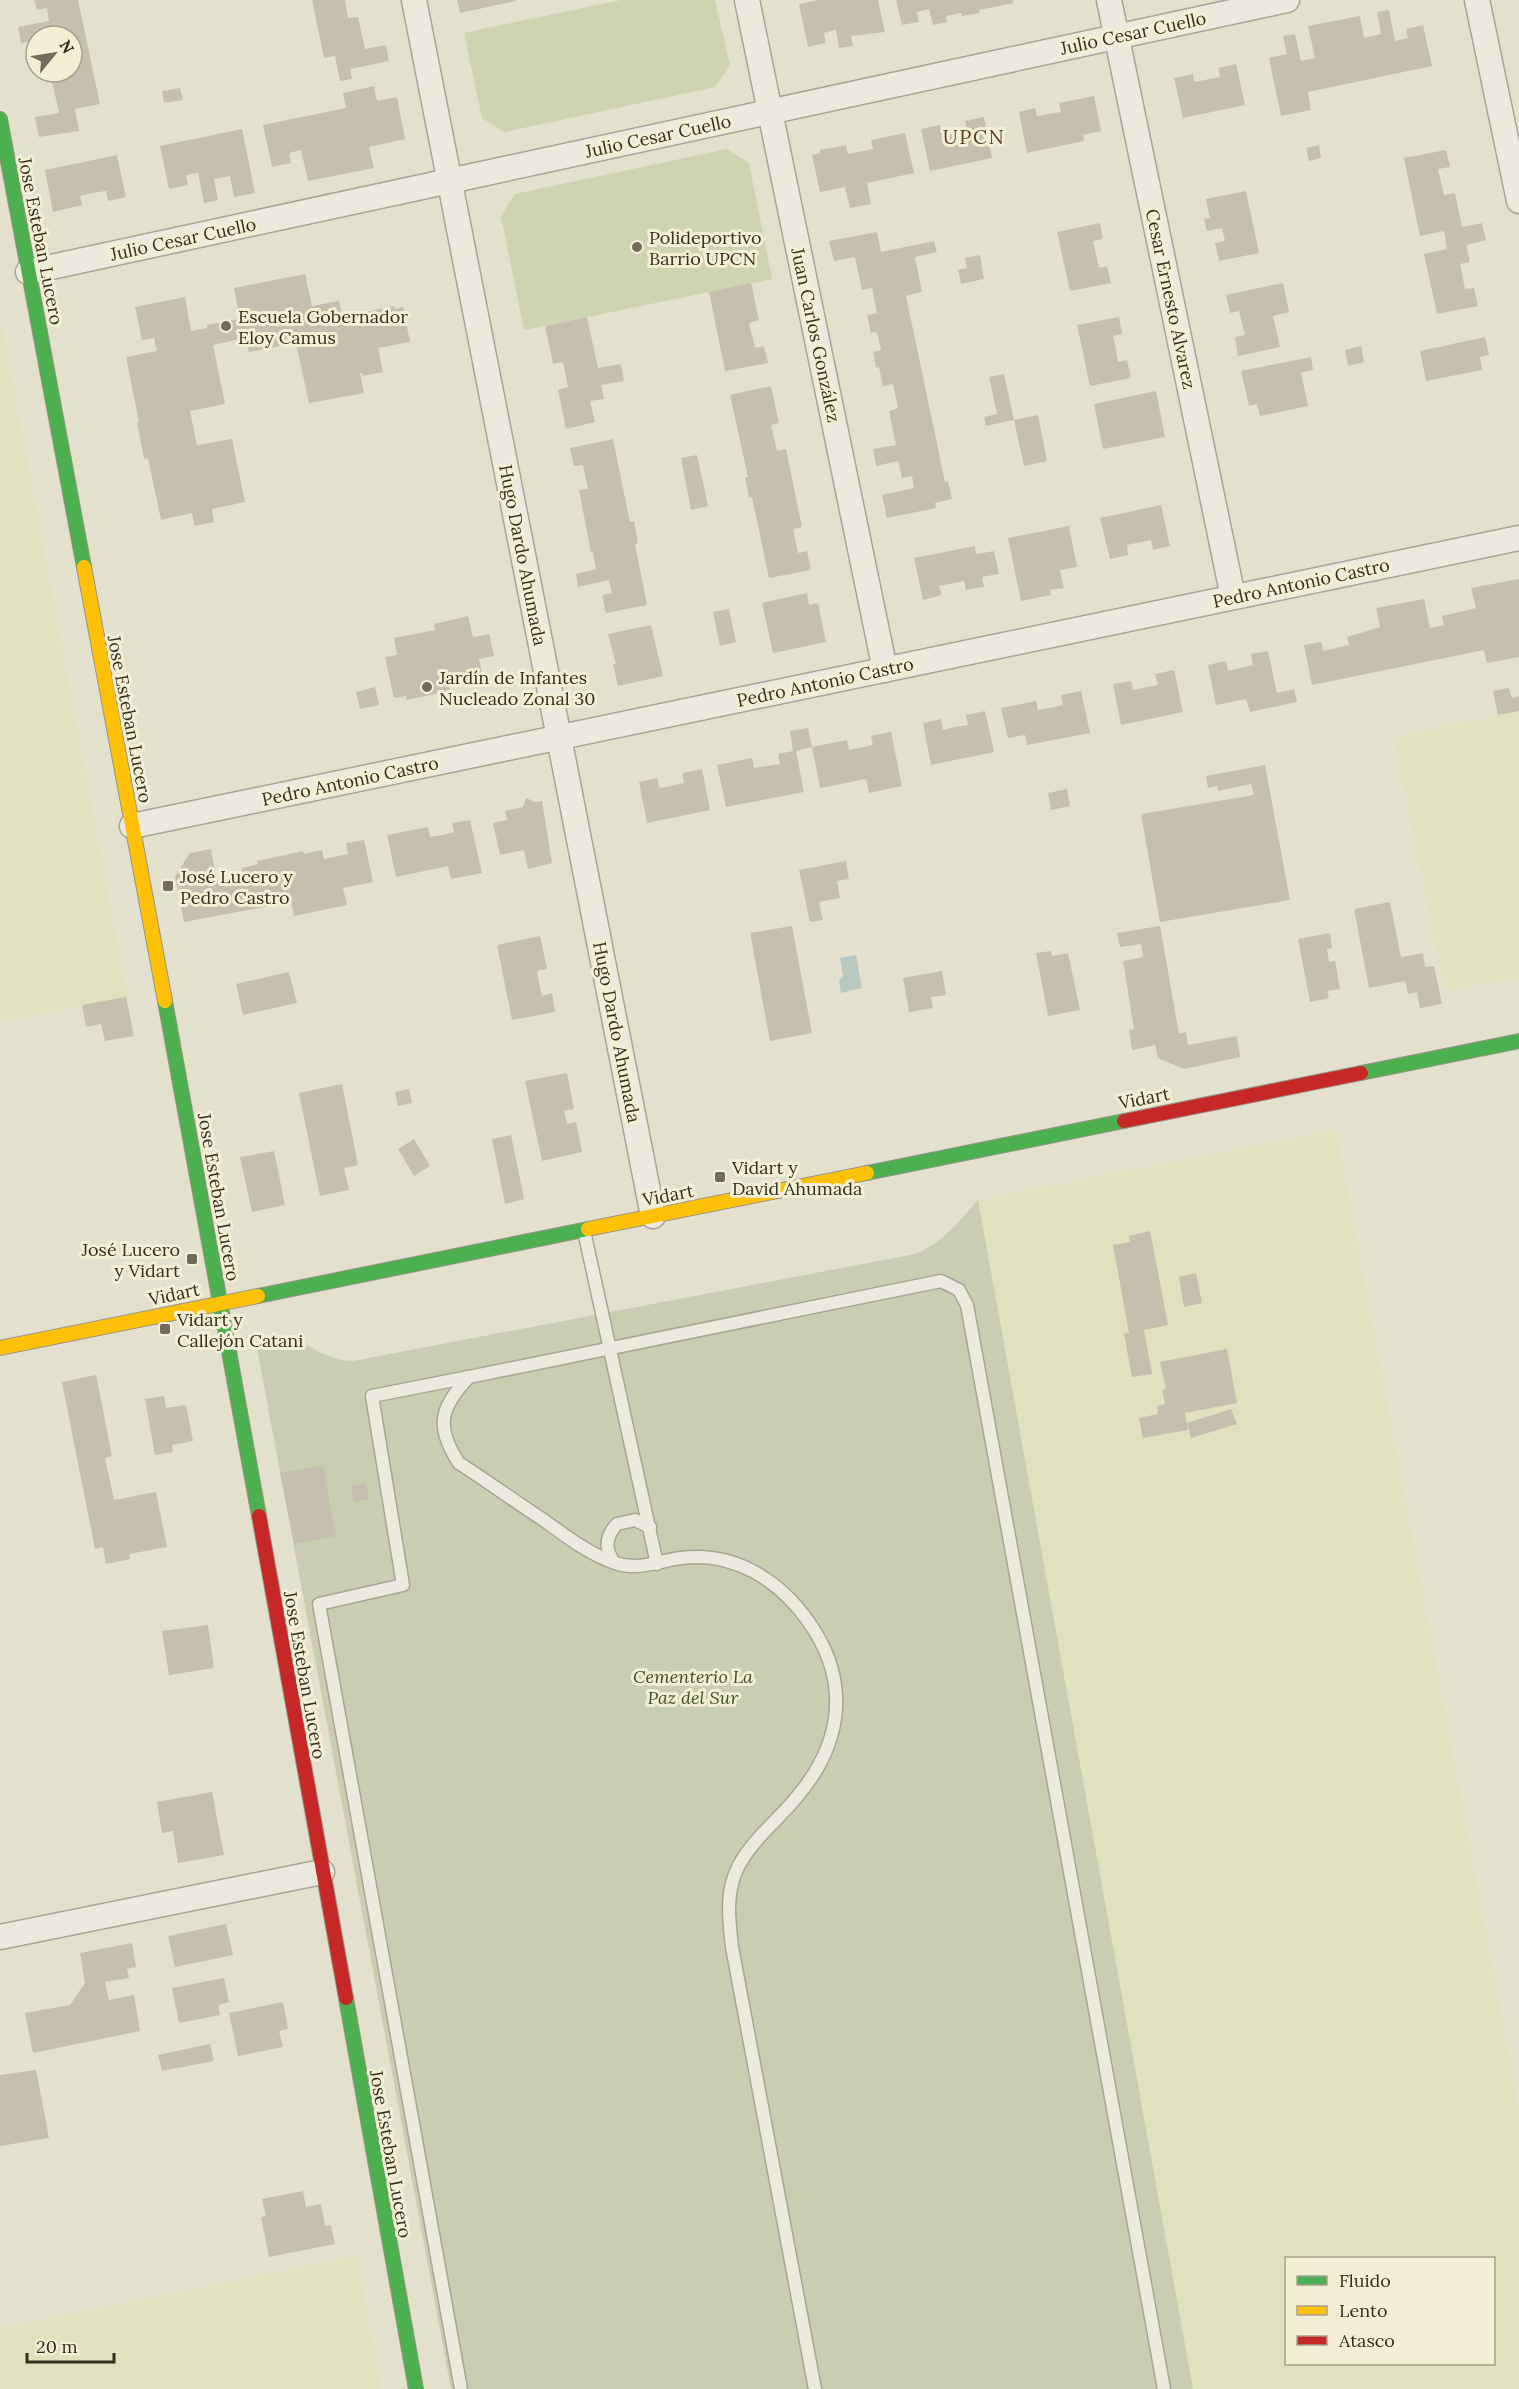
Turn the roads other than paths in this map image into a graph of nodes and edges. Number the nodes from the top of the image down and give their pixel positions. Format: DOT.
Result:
graph roads {
  1 [pos="414,0"];
  2 [pos="747,0"];
  3 [pos="1109,0"];
  4 [pos="1287,0"];
  5 [pos="1477,0"];
  6 [pos="1116,37"];
  7 [pos="770,112"];
  8 [pos="0,119"];
  9 [pos="450,181"];
  10 [pos="1519,201"];
  11 [pos="28,272"];
  12 [pos="1519,538"];
  13 [pos="1233,597"];
  14 [pos="885,670"];
  15 [pos="559,737"];
  16 [pos="132,826"];
  17 [pos="1519,1041"];
  18 [pos="653,1216"];
  19 [pos="584,1230"];
  20 [pos="220,1303"];
  21 [pos="609,1347"];
  22 [pos="0,1348"];
  23 [pos="469,1377"];
  24 [pos="650,1527"];
  25 [pos="614,1562"];
  26 [pos="657,1564"];
  27 [pos="321,1872"];
  28 [pos="0,1938"];
  29 [pos="416,2389"];
  30 [pos="462,2389"];
  31 [pos="815,2389"];
  32 [pos="1164,2389"];
  1 -- 9 [label="street, Hugo Dardo Ahumada"];
  2 -- 7 [label="street, Juan Carlos González"];
  3 -- 6 [label="street, Cesar Ernesto Alvarez"];
  4 -- 6 [label="street, Julio Cesar Cuello"];
  5 -- 10 [label="street"];
  6 -- 7 [label="street, Julio Cesar Cuello"];
  6 -- 13 [label="street, Cesar Ernesto Alvarez"];
  7 -- 9 [label="street, Julio Cesar Cuello"];
  7 -- 14 [label="street, Juan Carlos González"];
  8 -- 11 [label="street, Jose Esteban Lucero"];
  9 -- 11 [label="street, Julio Cesar Cuello"];
  9 -- 15 [label="street, Hugo Dardo Ahumada"];
  11 -- 16 [label="street, Jose Esteban Lucero"];
  12 -- 13 [label="street, Pedro Antonio Castro"];
  13 -- 14 [label="street, Pedro Antonio Castro"];
  14 -- 15 [label="street, Pedro Antonio Castro"];
  15 -- 16 [label="street, Pedro Antonio Castro"];
  15 -- 18 [label="street, Hugo Dardo Ahumada"];
  16 -- 20 [label="street, Jose Esteban Lucero"];
  17 -- 18 [label="street, Vidart"];
  18 -- 19 [label="street, Vidart"];
  19 -- 20 [label="street, Vidart"];
  19 -- 21 [label="lane"];
  20 -- 22 [label="street, Vidart"];
  20 -- 27 [label="street, Jose Esteban Lucero"];
  21 -- 23 [label="lane"];
  21 -- 24 [label="lane"];
  21 -- 32 [label="lane"];
  23 -- 25 [label="lane"];
  23 -- 30 [label="lane"];
  24 -- 25 [label="lane"];
  24 -- 26 [label="lane"];
  25 -- 26 [label="lane"];
  26 -- 31 [label="lane"];
  27 -- 28 [label="street"];
  27 -- 29 [label="street, Jose Esteban Lucero"];
}
